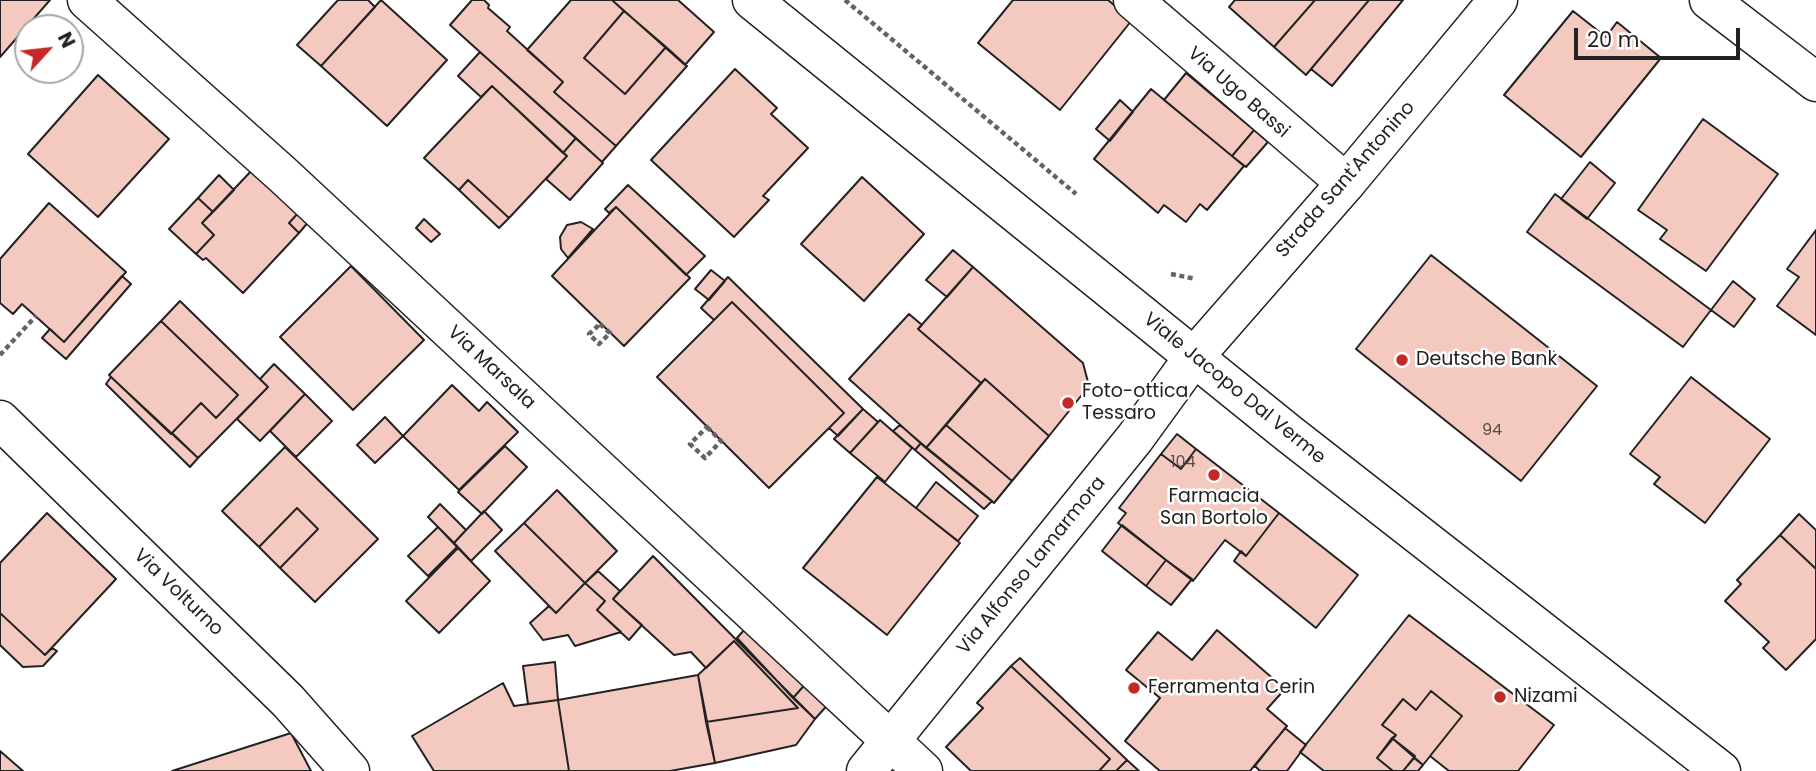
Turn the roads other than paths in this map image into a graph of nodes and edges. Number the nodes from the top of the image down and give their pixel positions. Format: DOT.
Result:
graph roads {
  1 [pos="87,0"];
  2 [pos="752,0"];
  3 [pos="1133,0"];
  4 [pos="1498,0"];
  5 [pos="1709,0"];
  6 [pos="1816,82"];
  7 [pos="1346,183"];
  8 [pos="1193,358"];
  9 [pos="0,420"];
  10 [pos="892,740"];
  11 [pos="351,771"];
  12 [pos="866,771"];
  13 [pos="923,771"];
  14 [pos="1721,771"];
  1 -- 10 [label="street, Via Marsala"];
  2 -- 8 [label="street, Viale Jacopo Dal Verme"];
  3 -- 7 [label="street, Via Ugo Bassi"];
  4 -- 7 [label="street, Strada Sant'Antonino"];
  5 -- 6 [label="street"];
  7 -- 8 [label="street, Strada Sant'Antonino"];
  8 -- 10 [label="street, Via Alfonso Lamarmora"];
  8 -- 14 [label="street, Viale Jacopo Dal Verme"];
  9 -- 11 [label="street, Via Volturno"];
  10 -- 12 [label="street, Via Alfonso Lamarmora"];
  10 -- 13 [label="street, Via Marsala"];
}
